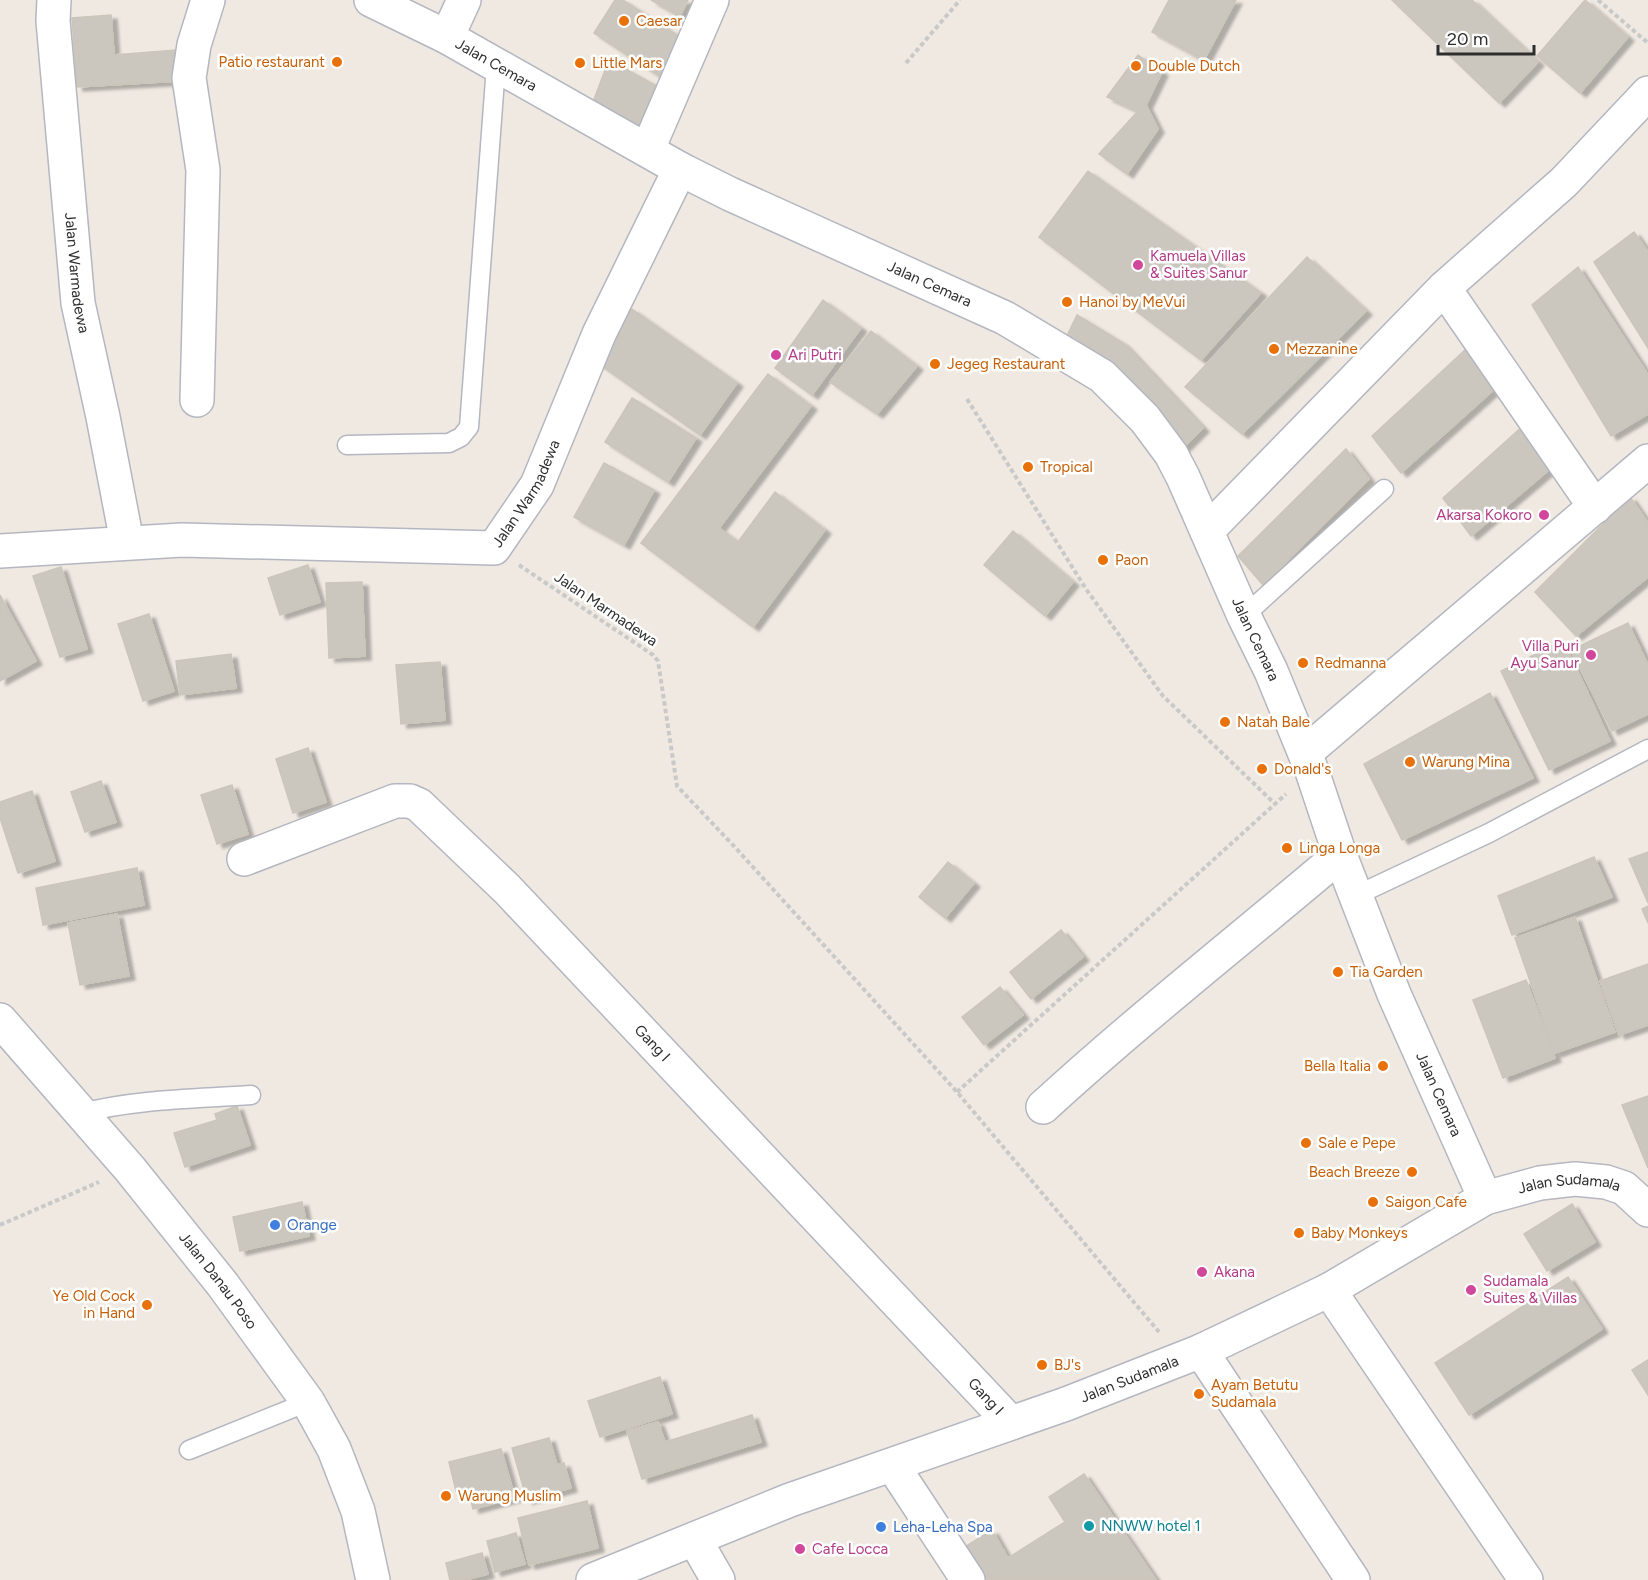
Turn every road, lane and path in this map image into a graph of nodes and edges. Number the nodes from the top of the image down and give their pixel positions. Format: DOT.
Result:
graph roads {
  1 [pos="54,0"];
  2 [pos="208,0"];
  3 [pos="371,0"];
  4 [pos="464,0"];
  5 [pos="712,0"];
  6 [pos="960,0"];
  7 [pos="1598,0"];
  8 [pos="447,37"];
  9 [pos="1648,43"];
  10 [pos="906,63"];
  11 [pos="496,66"];
  12 [pos="1648,93"];
  13 [pos="648,149"];
  14 [pos="680,169"];
  15 [pos="1444,288"];
  16 [pos="967,399"];
  17 [pos="198,400"];
  18 [pos="347,445"];
  19 [pos="1648,461"];
  20 [pos="1384,489"];
  21 [pos="1595,507"];
  22 [pos="1207,531"];
  23 [pos="127,542"];
  24 [pos="494,548"];
  25 [pos="0,550"];
  26 [pos="1244,616"];
  27 [pos="1648,749"];
  28 [pos="1309,762"];
  29 [pos="1275,804"];
  30 [pos="1340,855"];
  31 [pos="244,860"];
  32 [pos="1357,895"];
  33 [pos="0,1020"];
  34 [pos="957,1092"];
  35 [pos="250,1095"];
  36 [pos="1043,1107"];
  37 [pos="82,1113"];
  38 [pos="130,1169"];
  39 [pos="1485,1198"];
  40 [pos="1648,1210"];
  41 [pos="0,1224"];
  42 [pos="1329,1290"];
  43 [pos="1192,1355"];
  44 [pos="308,1402"];
  45 [pos="1011,1424"];
  46 [pos="189,1450"];
  47 [pos="893,1466"];
  48 [pos="695,1540"];
  49 [pos="373,1580"];
  50 [pos="593,1580"];
  51 [pos="718,1580"];
  52 [pos="968,1580"];
  53 [pos="1353,1580"];
  54 [pos="1526,1580"];
  1 -- 23 [label="street, Jalan Warmadewa"];
  2 -- 17 [label="street"];
  3 -- 8 [label="street, Jalan Cemara"];
  4 -- 8 [label="street"];
  5 -- 13 [label="street"];
  6 -- 10 [label="path"];
  7 -- 9 [label="path"];
  8 -- 11 [label="street, Jalan Cemara"];
  11 -- 13 [label="street, Jalan Cemara"];
  11 -- 18 [label="lane"];
  12 -- 15 [label="street"];
  13 -- 14 [label="street, Jalan Cemara"];
  14 -- 22 [label="street, Jalan Cemara"];
  14 -- 24 [label="street, Jalan Warmadewa"];
  15 -- 21 [label="street"];
  15 -- 22 [label="street"];
  16 -- 29 [label="path"];
  19 -- 21 [label="street"];
  20 -- 26 [label="lane"];
  21 -- 28 [label="street"];
  22 -- 26 [label="street, Jalan Cemara"];
  23 -- 24 [label="street, Jalan Warmadewa"];
  23 -- 25 [label="street, Jalan Warmadewa"];
  24 -- 34 [label="path, Jalan Marmadewa"];
  26 -- 28 [label="street, Jalan Cemara"];
  27 -- 32 [label="lane"];
  28 -- 29 [label="path"];
  28 -- 30 [label="street, Jalan Cemara"];
  29 -- 34 [label="path"];
  30 -- 32 [label="street, Jalan Cemara"];
  30 -- 36 [label="street"];
  31 -- 45 [label="street, Gang I"];
  32 -- 39 [label="street, Jalan Cemara"];
  33 -- 37 [label="street, Jalan Danau Poso"];
  34 -- 43 [label="path"];
  35 -- 37 [label="lane"];
  37 -- 38 [label="street, Jalan Danau Poso"];
  38 -- 41 [label="path"];
  38 -- 44 [label="street, Jalan Danau Poso"];
  39 -- 40 [label="street, Jalan Sudamala"];
  39 -- 42 [label="street, Jalan Sudamala"];
  42 -- 43 [label="street, Jalan Sudamala"];
  42 -- 54 [label="street"];
  43 -- 45 [label="street, Jalan Sudamala"];
  43 -- 53 [label="street"];
  44 -- 46 [label="lane"];
  44 -- 49 [label="street, Jalan Danau Poso"];
  45 -- 47 [label="street, Jalan Sudamala"];
  47 -- 48 [label="street, Jalan Sudamala"];
  47 -- 52 [label="street"];
  48 -- 50 [label="street, Jalan Sudamala"];
  48 -- 51 [label="street"];
}
